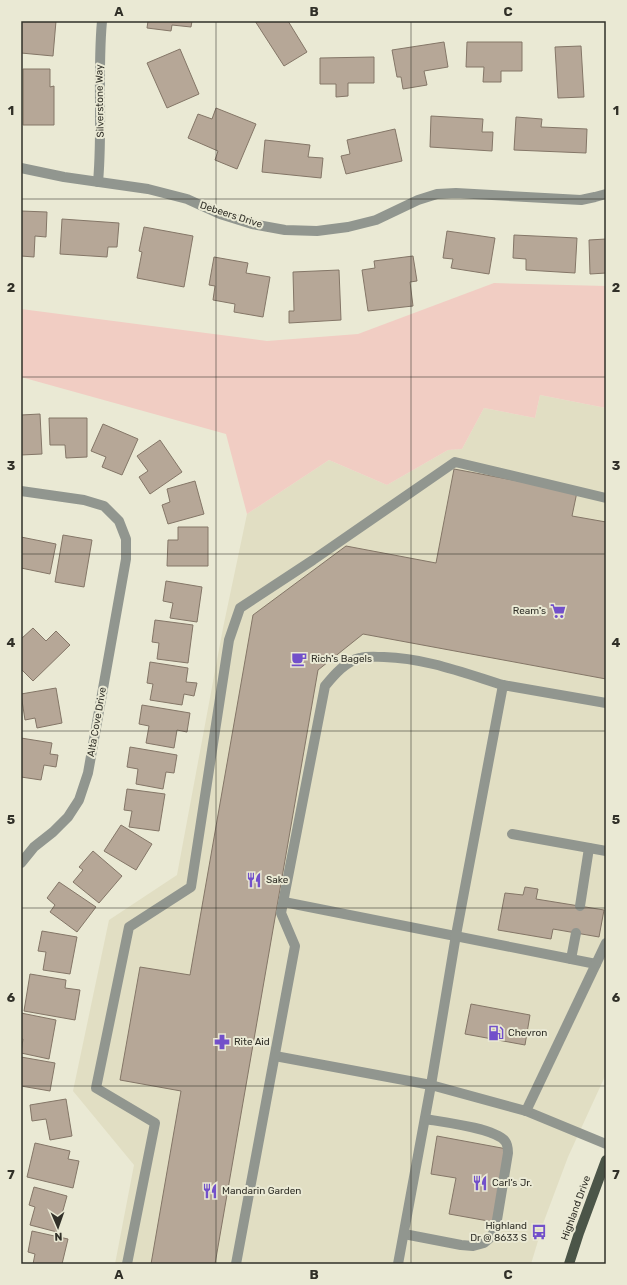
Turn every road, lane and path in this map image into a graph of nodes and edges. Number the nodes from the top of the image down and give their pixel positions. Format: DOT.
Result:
graph roads {
  1 [pos="102,21"];
  2 [pos="21,168"];
  3 [pos="98,182"];
  4 [pos="606,194"];
  5 [pos="21,491"];
  6 [pos="606,498"];
  7 [pos="502,685"];
  8 [pos="606,703"];
  9 [pos="512,834"];
  10 [pos="589,848"];
  11 [pos="606,851"];
  12 [pos="21,863"];
  13 [pos="284,902"];
  14 [pos="580,906"];
  15 [pos="576,933"];
  16 [pos="456,935"];
  17 [pos="606,943"];
  18 [pos="571,959"];
  19 [pos="596,964"];
  20 [pos="275,1056"];
  21 [pos="431,1085"];
  22 [pos="526,1111"];
  23 [pos="425,1119"];
  24 [pos="606,1144"];
  25 [pos="606,1160"];
  26 [pos="404,1234"];
  27 [pos="127,1264"];
  28 [pos="236,1264"];
  29 [pos="398,1264"];
  30 [pos="569,1264"];
  1 -- 3 [label="street, Silverstone Way"];
  2 -- 3 [label="street, Debeers Drive"];
  3 -- 4 [label="street, Debeers Drive"];
  5 -- 12 [label="street, Alta Cove Drive"];
  6 -- 27 [label="street"];
  7 -- 8 [label="street"];
  7 -- 13 [label="street"];
  7 -- 16 [label="street"];
  9 -- 10 [label="street"];
  10 -- 11 [label="street"];
  10 -- 14 [label="street"];
  13 -- 16 [label="street"];
  13 -- 20 [label="street"];
  15 -- 18 [label="street"];
  16 -- 18 [label="street"];
  16 -- 21 [label="street"];
  17 -- 19 [label="street"];
  18 -- 19 [label="street"];
  19 -- 22 [label="street"];
  20 -- 21 [label="street"];
  20 -- 28 [label="street"];
  21 -- 22 [label="street"];
  21 -- 23 [label="street"];
  22 -- 24 [label="street"];
  23 -- 26 [label="street"];
  23 -- 26 [label="street"];
  25 -- 30 [label="main road, Highland Drive"];
  26 -- 29 [label="street"];
}
